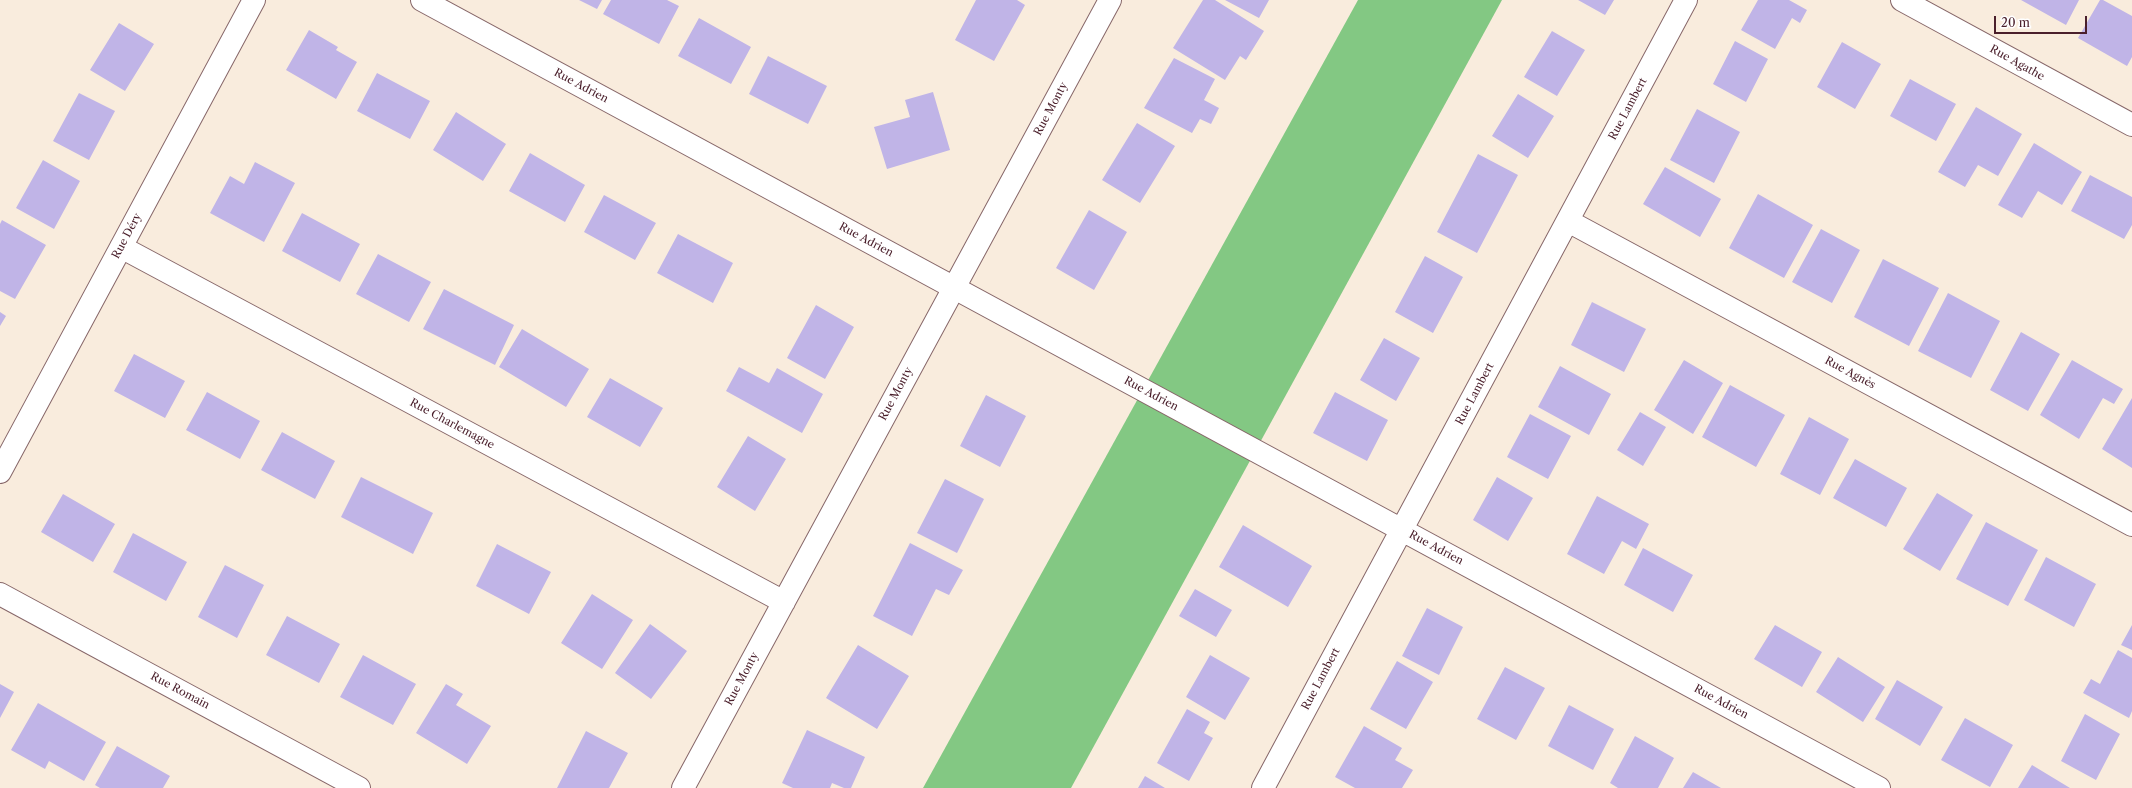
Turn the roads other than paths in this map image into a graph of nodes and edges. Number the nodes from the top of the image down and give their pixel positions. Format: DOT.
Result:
graph roads {
  1 [pos="254,0"];
  2 [pos="422,0"];
  3 [pos="1110,0"];
  4 [pos="1686,0"];
  5 [pos="1902,0"];
  6 [pos="2132,125"];
  7 [pos="1568,221"];
  8 [pos="120,247"];
  9 [pos="954,288"];
  10 [pos="0,472"];
  11 [pos="2132,525"];
  12 [pos="1402,530"];
  13 [pos="0,594"];
  14 [pos="784,602"];
  15 [pos="359,788"];
  16 [pos="683,788"];
  17 [pos="1263,788"];
  18 [pos="1879,788"];
  1 -- 8 [label="street, Rue Déry"];
  2 -- 9 [label="street, Rue Adrien"];
  3 -- 9 [label="street, Rue Monty"];
  4 -- 7 [label="street, Rue Lambert"];
  5 -- 6 [label="street, Rue Agathe"];
  7 -- 11 [label="street, Rue Agnès"];
  7 -- 12 [label="street, Rue Lambert"];
  8 -- 10 [label="street, Rue Déry"];
  8 -- 14 [label="street, Rue Charlemagne"];
  9 -- 12 [label="street, Rue Adrien"];
  9 -- 14 [label="street, Rue Monty"];
  12 -- 17 [label="street, Rue Lambert"];
  12 -- 18 [label="street, Rue Adrien"];
  13 -- 15 [label="street, Rue Romain"];
  14 -- 16 [label="street, Rue Monty"];
}
